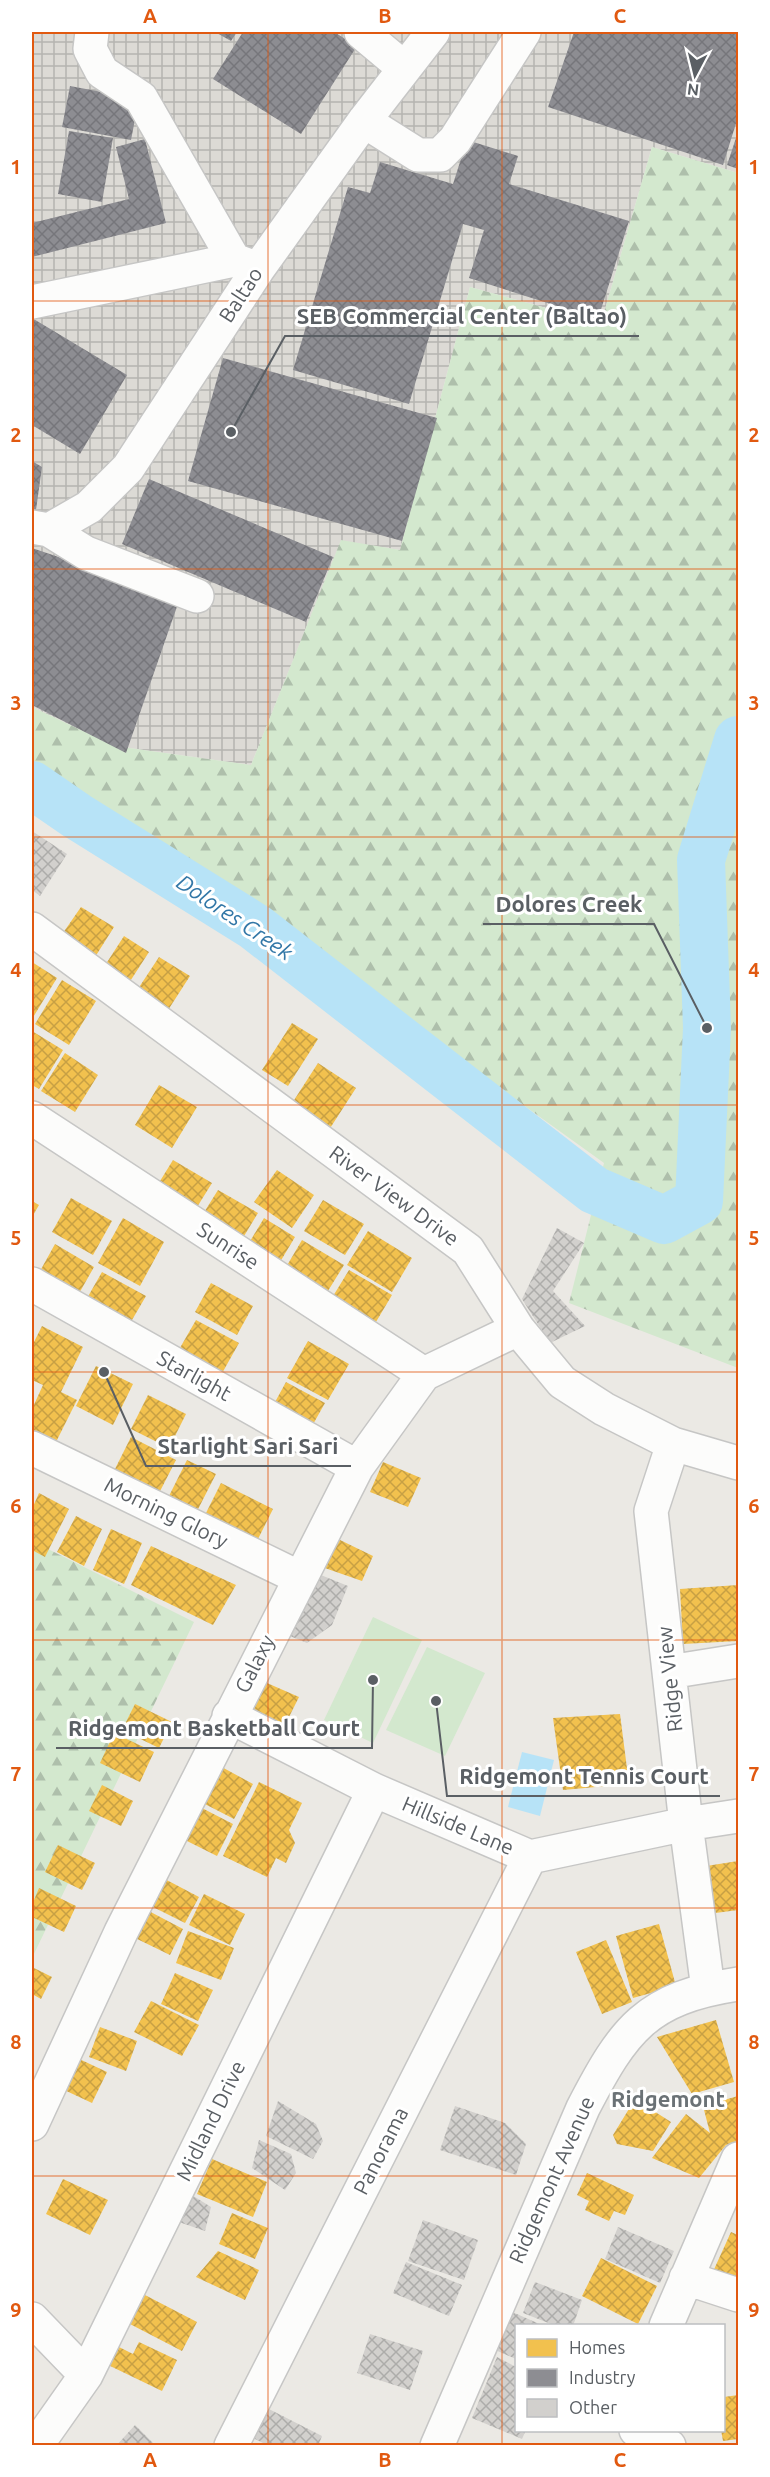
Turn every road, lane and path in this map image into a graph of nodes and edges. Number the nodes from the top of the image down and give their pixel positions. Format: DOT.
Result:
graph roads {
  1 [pos="92,32"];
  2 [pos="361,32"];
  3 [pos="433,32"];
  4 [pos="525,32"];
  5 [pos="404,68"];
  6 [pos="364,121"];
  7 [pos="246,264"];
  8 [pos="32,302"];
  9 [pos="40,529"];
  10 [pos="197,596"];
  11 [pos="32,929"];
  12 [pos="32,1118"];
  13 [pos="32,1284"];
  14 [pos="518,1329"];
  15 [pos="424,1374"];
  16 [pos="673,1444"];
  17 [pos="32,1448"];
  18 [pos="738,1463"];
  19 [pos="357,1467"];
  20 [pos="300,1578"];
  21 [pos="738,1661"];
  22 [pos="669,1672"];
  23 [pos="229,1716"];
  24 [pos="374,1790"];
  25 [pos="738,1816"];
  26 [pos="686,1824"];
  27 [pos="530,1857"];
  28 [pos="723,1986"];
  29 [pos="32,2124"];
  30 [pos="738,2160"];
  31 [pos="686,2278"];
  32 [pos="738,2295"];
  33 [pos="32,2319"];
  34 [pos="666,2324"];
  35 [pos="86,2375"];
  36 [pos="640,2432"];
  37 [pos="36,2445"];
  38 [pos="231,2445"];
  39 [pos="437,2445"];
  40 [pos="669,2445"];
  1 -- 7 [label="street"];
  2 -- 5 [label="street"];
  3 -- 5 [label="street, Baltao"];
  4 -- 6 [label="street"];
  5 -- 6 [label="street, Baltao"];
  6 -- 7 [label="street, Baltao"];
  7 -- 8 [label="street"];
  7 -- 9 [label="street, Baltao"];
  9 -- 10 [label="street"];
  11 -- 14 [label="street, River View Drive"];
  12 -- 15 [label="street, Sunrise"];
  13 -- 19 [label="street, Starlight"];
  14 -- 15 [label="street, Galaxy"];
  14 -- 16 [label="street, River View Drive"];
  15 -- 19 [label="street, Galaxy"];
  16 -- 18 [label="street, River View Drive"];
  16 -- 22 [label="street, Ridge View"];
  17 -- 20 [label="street, Morning Glory"];
  19 -- 20 [label="street, Galaxy"];
  20 -- 23 [label="street, Galaxy"];
  21 -- 22 [label="street"];
  22 -- 26 [label="street, Ridge View"];
  23 -- 24 [label="street, Hillside Lane"];
  23 -- 29 [label="street, Galaxy"];
  24 -- 27 [label="street, Hillside Lane"];
  24 -- 35 [label="street, Midland Drive"];
  25 -- 26 [label="street, Hillside Lane"];
  26 -- 27 [label="street, Hillside Lane"];
  26 -- 28 [label="street, Ridge View"];
  27 -- 38 [label="street, Panorama"];
  28 -- 39 [label="street, Ridgemont Avenue"];
  30 -- 31 [label="street"];
  31 -- 32 [label="street"];
  31 -- 34 [label="street"];
  33 -- 35 [label="street"];
  35 -- 37 [label="street, Midland Drive"];
  36 -- 40 [label="street"];
}
